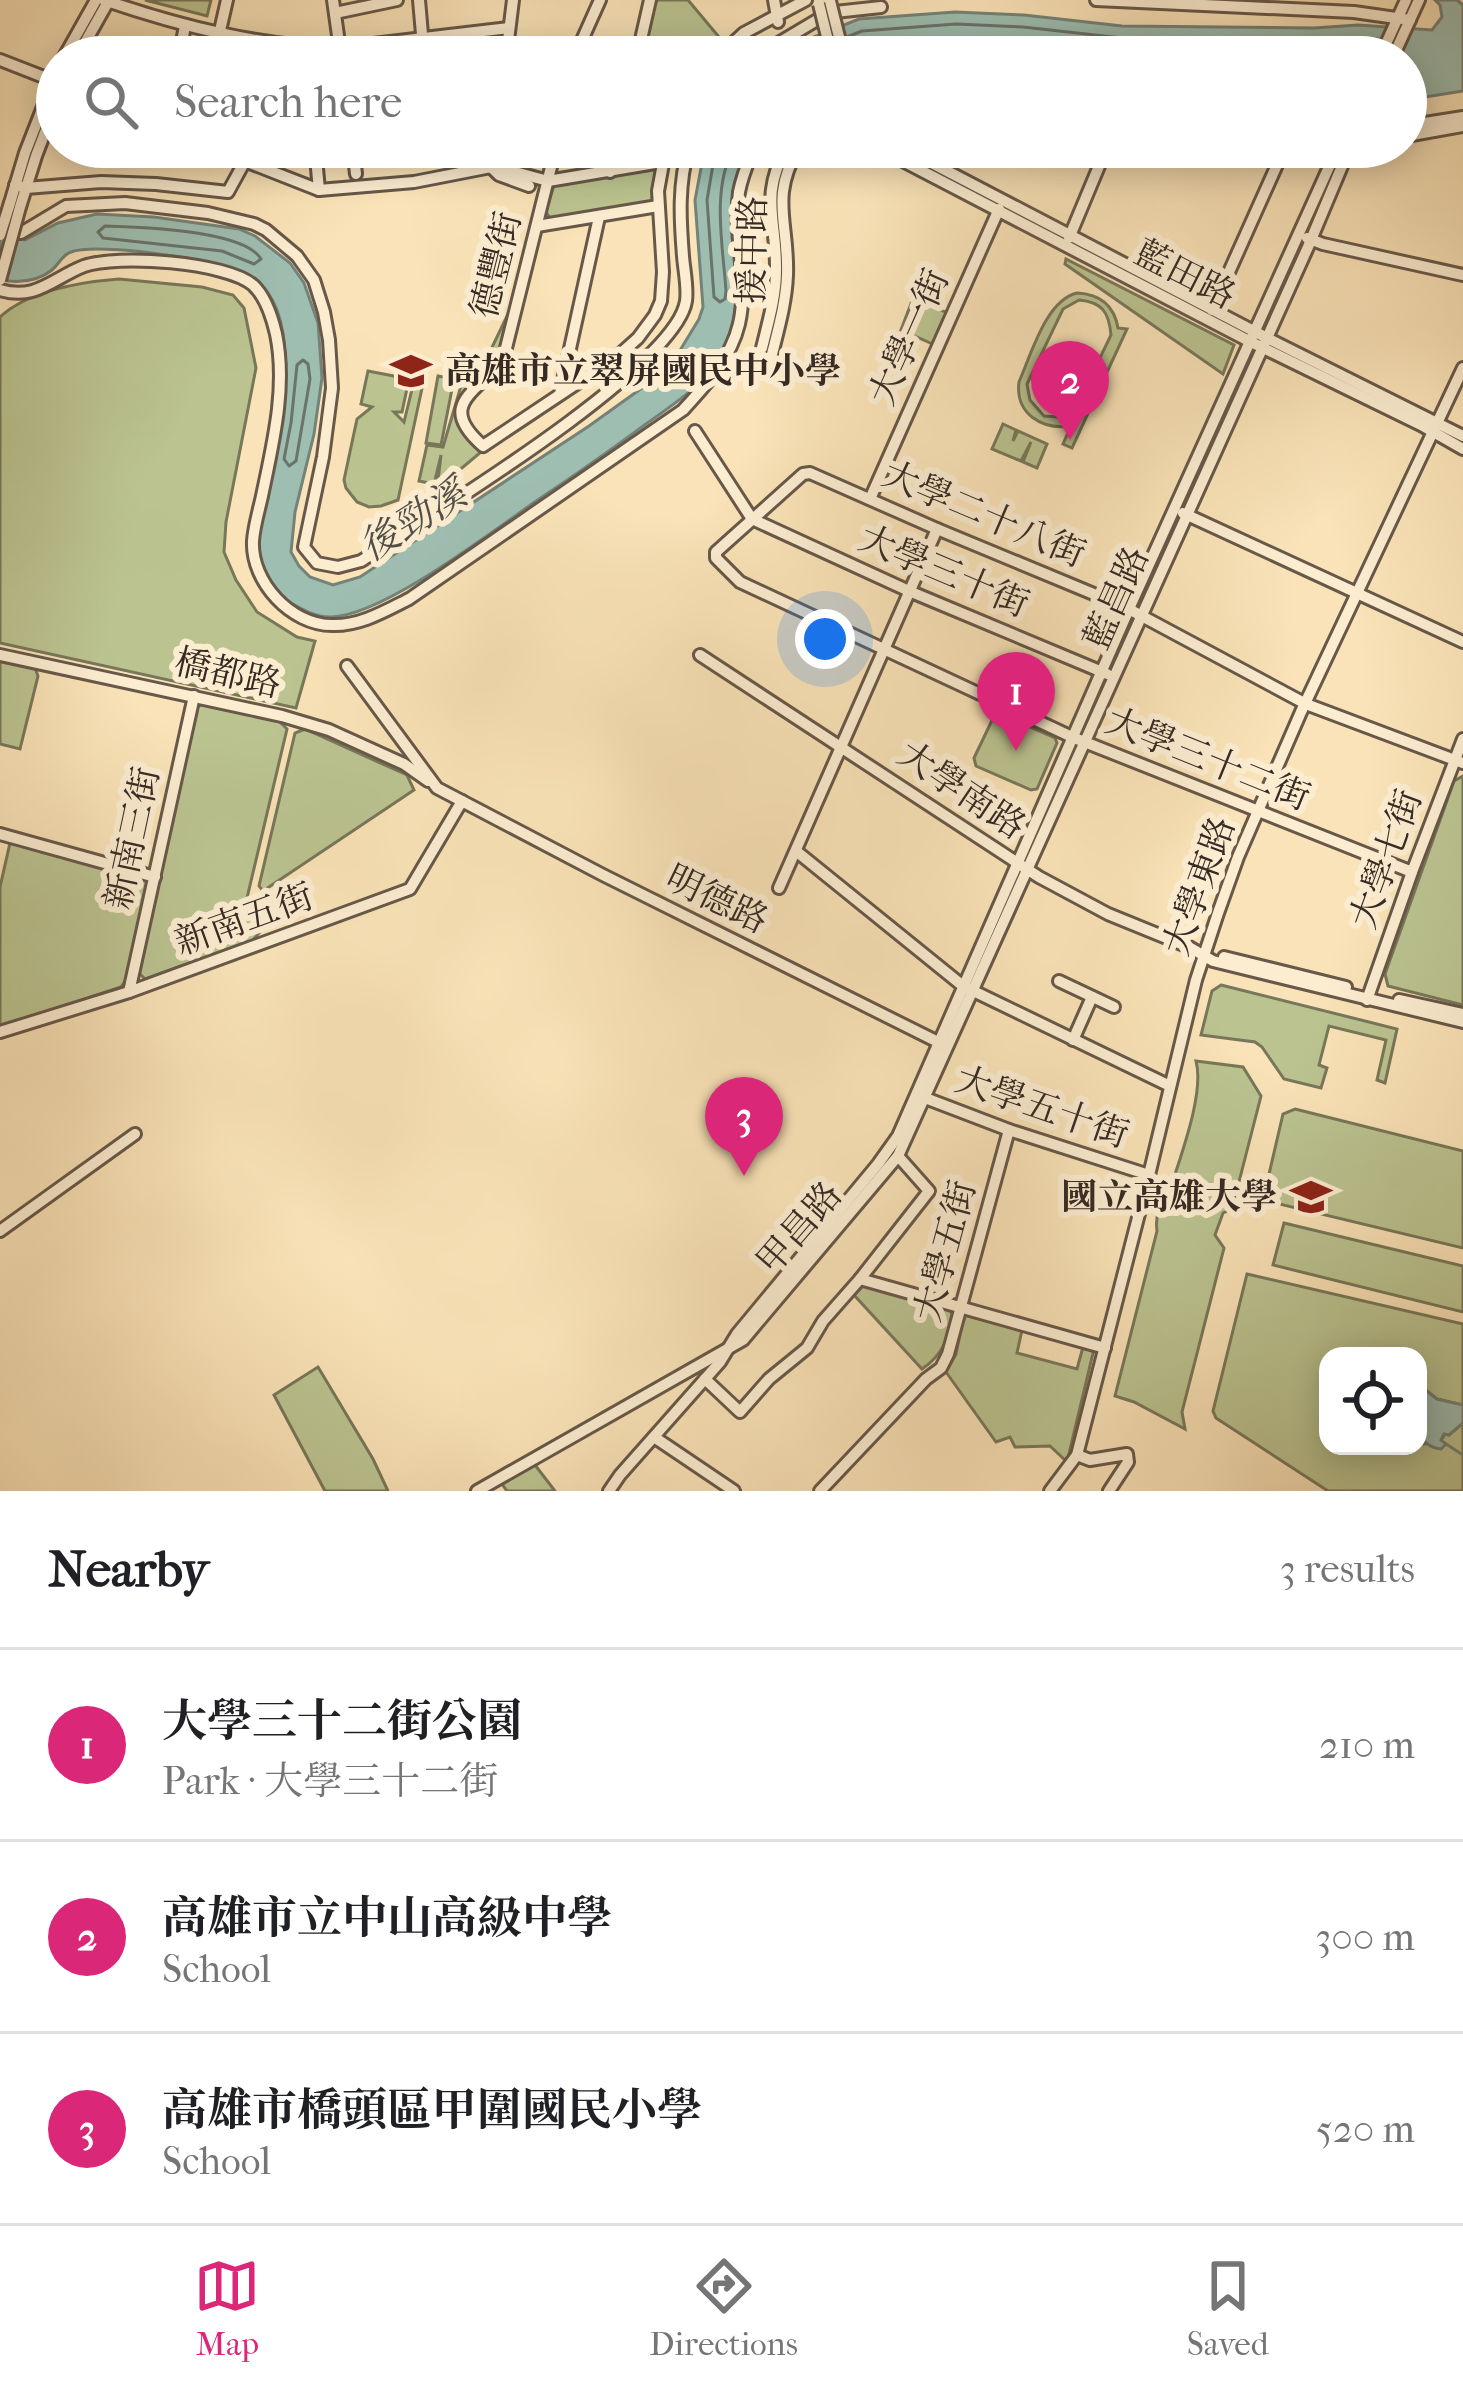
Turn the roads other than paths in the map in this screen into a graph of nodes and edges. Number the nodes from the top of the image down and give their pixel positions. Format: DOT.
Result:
graph roads {
  1 [pos="104,0"];
  2 [pos="227,0"];
  3 [pos="398,0"];
  4 [pos="419,0"];
  5 [pos="513,0"];
  6 [pos="600,0"];
  7 [pos="650,0"];
  8 [pos="806,0"];
  9 [pos="1096,0"];
  10 [pos="824,1"];
  11 [pos="1389,1"];
  12 [pos="1209,3"];
  13 [pos="1240,4"];
  14 [pos="334,6"];
  15 [pos="881,7"];
  16 [pos="776,12"];
  17 [pos="1406,13"];
  18 [pos="185,26"];
  19 [pos="509,28"];
  20 [pos="219,34"];
  21 [pos="79,36"];
  22 [pos="87,36"];
  23 [pos="183,36"];
  24 [pos="229,36"];
  25 [pos="338,36"];
  26 [pos="422,36"];
  27 [pos="439,36"];
  28 [pos="508,36"];
  29 [pos="584,36"];
  30 [pos="642,36"];
  31 [pos="742,36"];
  32 [pos="790,36"];
  33 [pos="829,36"];
  34 [pos="836,36"];
  35 [pos="0,61"];
  36 [pos="36,72"];
  37 [pos="1463,117"];
  38 [pos="1427,123"];
  39 [pos="1463,126"];
  40 [pos="1427,132"];
  41 [pos="36,139"];
  42 [pos="36,151"];
  43 [pos="240,168"];
  44 [pos="274,168"];
  45 [pos="317,168"];
  46 [pos="355,168"];
  47 [pos="551,168"];
  48 [pos="611,168"];
  49 [pos="630,168"];
  50 [pos="661,168"];
  51 [pos="685,168"];
  52 [pos="745,168"];
  53 [pos="777,168"];
  54 [pos="787,168"];
  55 [pos="919,168"];
  56 [pos="937,168"];
  57 [pos="1098,168"];
  58 [pos="1276,168"];
  59 [pos="1330,168"];
  60 [pos="1340,168"];
  61 [pos="494,170"];
  62 [pos="610,172"];
  63 [pos="356,174"];
  64 [pos="548,181"];
  65 [pos="529,186"];
  66 [pos="21,187"];
  67 [pos="319,190"];
  68 [pos="15,205"];
  69 [pos="658,206"];
  70 [pos="1001,206"];
  71 [pos="599,217"];
  72 [pos="537,226"];
  73 [pos="0,233"];
  74 [pos="1305,237"];
  75 [pos="1068,241"];
  76 [pos="1463,275"];
  77 [pos="0,280"];
  78 [pos="0,290"];
  79 [pos="1212,310"];
  80 [pos="1251,336"];
  81 [pos="1264,343"];
  82 [pos="1463,368"];
  83 [pos="560,394"];
  84 [pos="1436,427"];
  85 [pos="694,431"];
  86 [pos="1463,436"];
  87 [pos="1463,448"];
  88 [pos="464,493"];
  89 [pos="870,499"];
  90 [pos="430,500"];
  91 [pos="1180,512"];
  92 [pos="752,519"];
  93 [pos="937,530"];
  94 [pos="909,591"];
  95 [pos="1358,595"];
  96 [pos="1135,612"];
  97 [pos="1463,642"];
  98 [pos="883,650"];
  99 [pos="0,655"];
  100 [pos="700,655"];
  101 [pos="347,666"];
  102 [pos="1107,674"];
  103 [pos="194,696"];
  104 [pos="1306,704"];
  105 [pos="1463,739"];
  106 [pos="1078,740"];
  107 [pos="843,747"];
  108 [pos="1459,761"];
  109 [pos="431,783"];
  110 [pos="462,801"];
  111 [pos="1258,811"];
  112 [pos="0,834"];
  113 [pos="796,851"];
  114 [pos="1022,866"];
  115 [pos="1412,872"];
  116 [pos="155,877"];
  117 [pos="779,888"];
  118 [pos="1203,953"];
  119 [pos="1058,981"];
  120 [pos="968,989"];
  121 [pos="130,992"];
  122 [pos="1369,996"];
  123 [pos="1092,997"];
  124 [pos="1114,1007"];
  125 [pos="1463,1018"];
  126 [pos="0,1032"];
  127 [pos="1073,1040"];
  128 [pos="943,1044"];
  129 [pos="1170,1086"];
  130 [pos="921,1097"];
  131 [pos="1009,1130"];
  132 [pos="135,1133"];
  133 [pos="902,1138"];
  134 [pos="898,1156"];
  135 [pos="1150,1175"];
  136 [pos="0,1231"];
  137 [pos="860,1279"];
  138 [pos="961,1308"];
  139 [pos="729,1348"];
  140 [pos="1105,1348"];
  141 [pos="705,1379"];
  142 [pos="654,1437"];
  143 [pos="1076,1455"];
  144 [pos="477,1491"];
  145 [pos="609,1491"];
  146 [pos="734,1491"];
  147 [pos="820,1491"];
  148 [pos="1050,1491"];
  149 [pos="1109,1491"];
  1 -- 18 [label="street"];
  1 -- 21 [label="street"];
  1 -- 22 [label="street"];
  2 -- 20 [label="street"];
  3 -- 14 [label="street"];
  4 -- 26 [label="street"];
  5 -- 19 [label="street"];
  6 -- 29 [label="street"];
  7 -- 30 [label="street"];
  8 -- 16 [label="street"];
  9 -- 12 [label="street"];
  10 -- 33 [label="street, bridge"];
  10 -- 34 [label="street, bridge"];
  11 -- 17 [label="street"];
  12 -- 13 [label="street"];
  13 -- 17 [label="street"];
  14 -- 25 [label="street"];
  15 -- 32 [label="street"];
  16 -- 31 [label="street"];
  18 -- 20 [label="street"];
  18 -- 23 [label="street"];
  19 -- 27 [label="street"];
  19 -- 28 [label="street"];
  20 -- 24 [label="street"];
  35 -- 36 [label="street"];
  37 -- 38 [label="street"];
  39 -- 40 [label="street"];
  41 -- 66 [label="street"];
  42 -- 66 [label="street"];
  43 -- 66 [label="street"];
  44 -- 67 [label="street"];
  45 -- 67 [label="street"];
  46 -- 63 [label="street"];
  47 -- 64 [label="street, 德豐街"];
  48 -- 62 [label="street"];
  49 -- 62 [label="street"];
  50 -- 69 [label="street"];
  51 -- 88 [label="street"];
  52 -- 78 [label="street"];
  53 -- 54 [label="street, 援中路"];
  55 -- 70 [label="street, 藍田路"];
  56 -- 70 [label="street, 藍田路"];
  57 -- 75 [label="street"];
  58 -- 79 [label="street"];
  59 -- 74 [label="street, 藍昌路"];
  60 -- 74 [label="street, 藍昌路"];
  61 -- 64 [label="street"];
  61 -- 65 [label="street"];
  61 -- 67 [label="street"];
  62 -- 64 [label="street"];
  64 -- 72 [label="street, 德豐街"];
  66 -- 68 [label="street"];
  68 -- 73 [label="street, bridge"];
  68 -- 77 [label="street, bridge"];
  69 -- 71 [label="street"];
  69 -- 83 [label="street"];
  70 -- 75 [label="street, 藍田路"];
  70 -- 89 [label="street, 大學一街"];
  71 -- 72 [label="street"];
  71 -- 83 [label="street"];
  72 -- 83 [label="street, 德豐街"];
  73 -- 88 [label="street"];
  74 -- 76 [label="street"];
  74 -- 80 [label="street, 藍昌路"];
  74 -- 81 [label="street, 藍昌路"];
  75 -- 79 [label="street, 藍田路"];
  75 -- 80 [label="street, 藍田路"];
  79 -- 80 [label="street, 藍田路"];
  80 -- 81 [label="street, 藍田路"];
  80 -- 91 [label="street, 藍昌路"];
  81 -- 84 [label="street, 藍田路"];
  81 -- 91 [label="street, 藍昌路"];
  82 -- 84 [label="street, 大學東路"];
  84 -- 86 [label="street, 藍田路"];
  84 -- 87 [label="street, 藍田路"];
  84 -- 95 [label="street, 大學東路"];
  85 -- 92 [label="street"];
  88 -- 90 [label="street"];
  89 -- 92 [label="street, 大學二十八街"];
  89 -- 93 [label="street, 大學二十八街"];
  91 -- 95 [label="street"];
  91 -- 96 [label="street, 藍昌路"];
  92 -- 94 [label="street, 大學三十街"];
  92 -- 98 [label="street, 大學三十二街"];
  93 -- 94 [label="street"];
  93 -- 96 [label="street, 大學二十八街"];
  94 -- 98 [label="street"];
  94 -- 102 [label="street, 大學三十街"];
  95 -- 97 [label="street"];
  95 -- 104 [label="street, 大學東路"];
  96 -- 102 [label="street, 藍昌路"];
  96 -- 104 [label="street, 大學二十八街"];
  98 -- 106 [label="street, 大學三十二街"];
  98 -- 107 [label="street"];
  99 -- 103 [label="street, 橋都路"];
  100 -- 107 [label="street, 大學南路"];
  101 -- 109 [label="street"];
  102 -- 106 [label="street, 藍昌路"];
  103 -- 109 [label="street, 橋都路"];
  103 -- 116 [label="street, 新南三街"];
  104 -- 108 [label="street, 大學二十八街"];
  104 -- 111 [label="street, 大學東路"];
  105 -- 108 [label="street, 大學七街"];
  106 -- 111 [label="street, 大學三十二街"];
  106 -- 114 [label="street, 藍昌路"];
  107 -- 113 [label="street"];
  107 -- 114 [label="street, 大學南路"];
  108 -- 115 [label="street, 大學七街"];
  109 -- 110 [label="street, 橋都路"];
  110 -- 121 [label="street, 新南五街"];
  110 -- 128 [label="street, 明德路"];
  111 -- 115 [label="street, 大學三十二街"];
  111 -- 118 [label="street, 大學東路"];
  112 -- 116 [label="street"];
  113 -- 117 [label="street"];
  113 -- 120 [label="street"];
  114 -- 118 [label="street, 大學南路"];
  114 -- 120 [label="street, 藍昌路"];
  115 -- 122 [label="street, 大學七街"];
  116 -- 121 [label="street, 新南三街"];
  118 -- 122 [label="street, 大學南路"];
  118 -- 129 [label="street, 大學東路"];
  119 -- 123 [label="street"];
  120 -- 127 [label="street"];
  120 -- 128 [label="street, 藍昌路"];
  121 -- 126 [label="street, 新南五街"];
  122 -- 125 [label="street, 大學南路"];
  123 -- 124 [label="street"];
  123 -- 127 [label="street"];
  127 -- 129 [label="street"];
  128 -- 130 [label="street, 藍昌路"];
  129 -- 135 [label="street, 大學東路"];
  130 -- 131 [label="street, 大學五十街"];
  130 -- 133 [label="street, 藍昌路"];
  131 -- 135 [label="street, 大學五十街"];
  131 -- 138 [label="street, 大學五街"];
  132 -- 136 [label="street"];
  133 -- 134 [label="street, 甲昌路"];
  133 -- 139 [label="street, 甲昌路"];
  134 -- 137 [label="street"];
  134 -- 139 [label="street, 甲昌路"];
  135 -- 140 [label="street, 大學東路"];
  137 -- 138 [label="street"];
  137 -- 141 [label="street"];
  138 -- 140 [label="street"];
  138 -- 147 [label="street, 大學五街"];
  139 -- 141 [label="street, 甲昌路"];
  139 -- 144 [label="street"];
  140 -- 143 [label="street, 大學東路"];
  141 -- 142 [label="street, 甲昌路"];
  142 -- 145 [label="street, 甲昌路"];
  142 -- 146 [label="street"];
  143 -- 148 [label="street"];
  143 -- 149 [label="street"];
}
